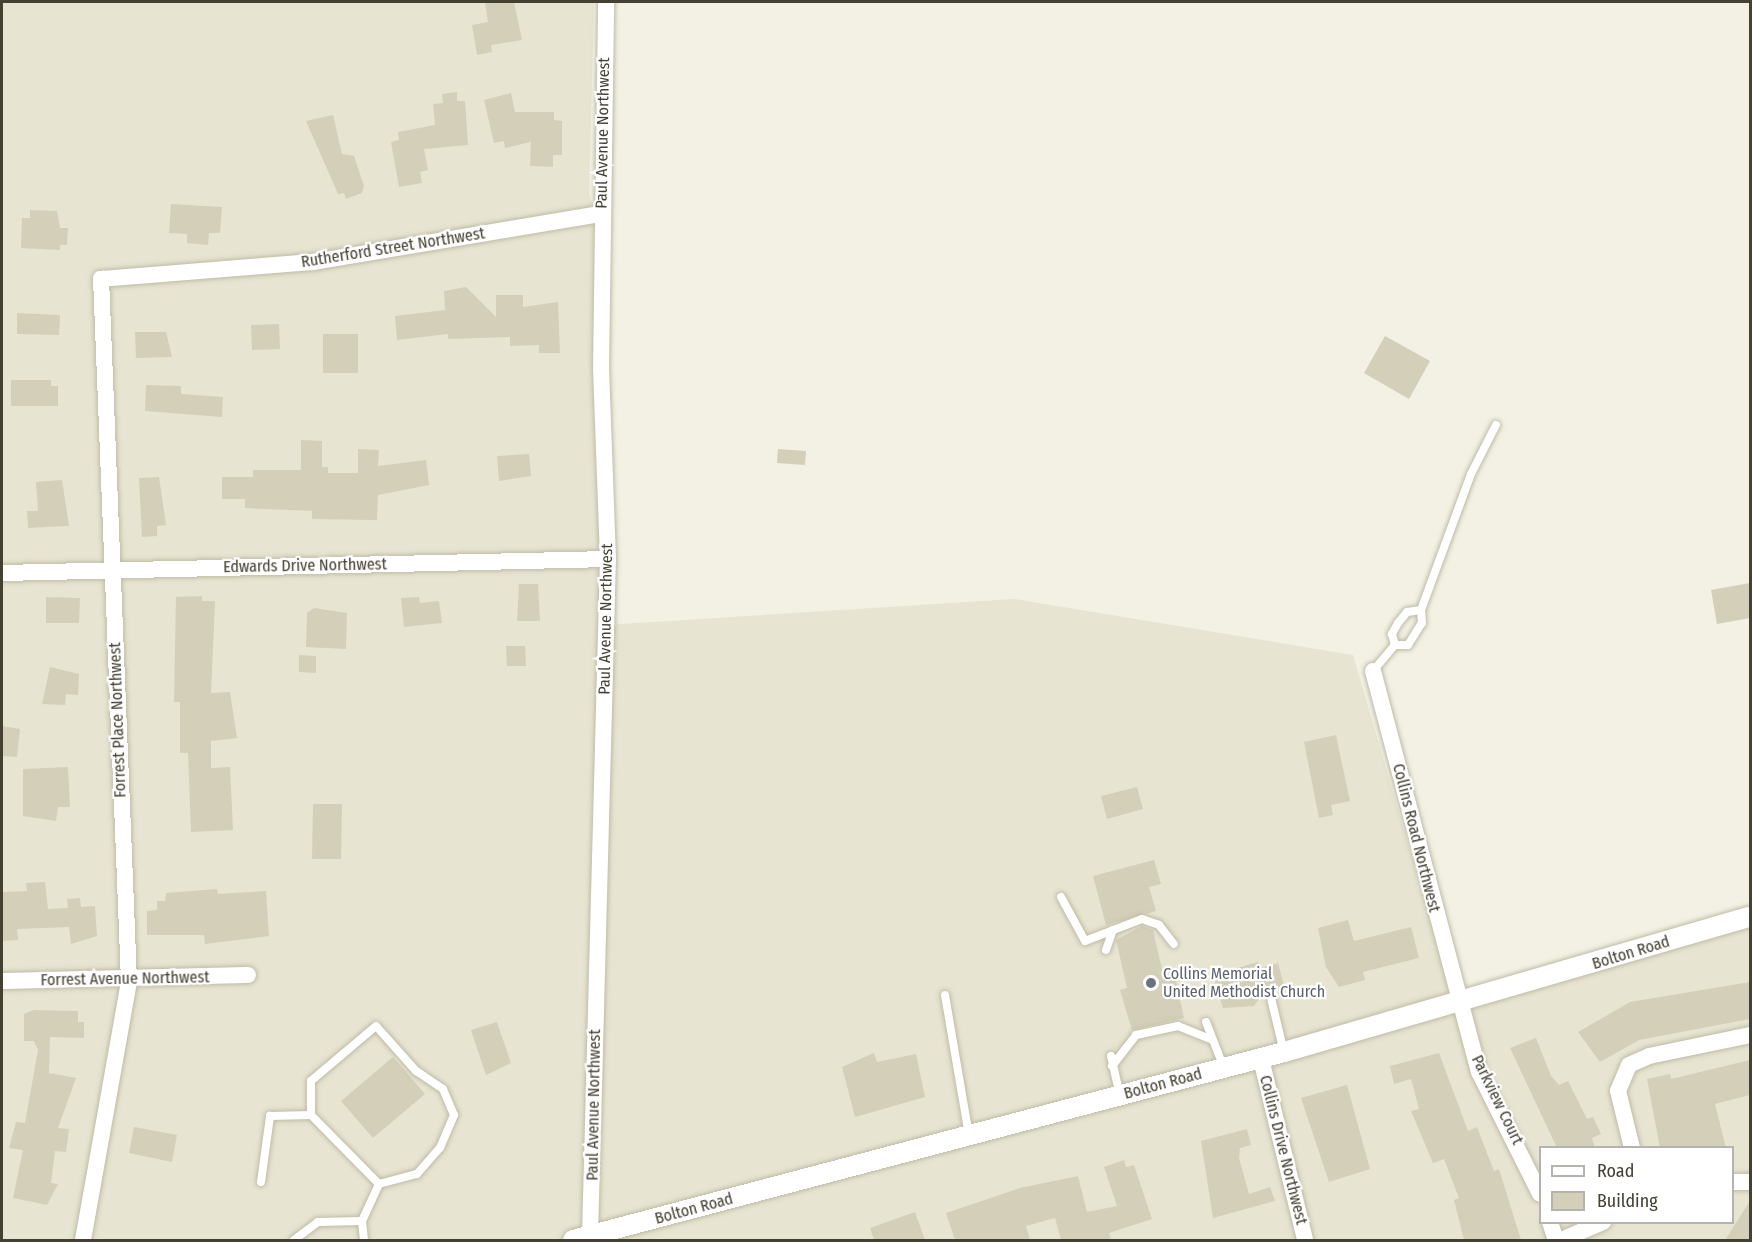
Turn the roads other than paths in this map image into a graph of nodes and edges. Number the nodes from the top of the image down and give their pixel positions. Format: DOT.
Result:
graph roads {
  1 [pos="606,2"];
  2 [pos="601,214"];
  3 [pos="184,275"];
  4 [pos="1496,425"];
  5 [pos="608,559"];
  6 [pos="112,571"];
  7 [pos="2,573"];
  8 [pos="1421,610"];
  9 [pos="1395,645"];
  10 [pos="1374,671"];
  11 [pos="1061,897"];
  12 [pos="1750,917"];
  13 [pos="1113,930"];
  14 [pos="1174,944"];
  15 [pos="1106,951"];
  16 [pos="248,975"];
  17 [pos="2,981"];
  18 [pos="129,981"];
  19 [pos="945,995"];
  20 [pos="1271,998"];
  21 [pos="1458,1005"];
  22 [pos="1206,1022"];
  23 [pos="1750,1035"];
  24 [pos="1211,1039"];
  25 [pos="1284,1052"];
  26 [pos="1111,1056"];
  27 [pos="1261,1059"];
  28 [pos="1112,1066"];
  29 [pos="1224,1068"];
  30 [pos="1120,1096"];
  31 [pos="310,1115"];
  32 [pos="969,1136"];
  33 [pos="1632,1146"];
  34 [pos="261,1182"];
  35 [pos="1734,1182"];
  36 [pos="1750,1182"];
  37 [pos="379,1184"];
  38 [pos="1539,1192"];
  39 [pos="362,1221"];
  40 [pos="1551,1224"];
  41 [pos="1598,1224"];
  42 [pos="582,1238"];
  43 [pos="83,1240"];
  44 [pos="294,1240"];
  45 [pos="364,1240"];
  46 [pos="1305,1240"];
  47 [pos="1556,1240"];
  48 [pos="1561,1240"];
  1 -- 2 [label="street, Paul Avenue Northwest"];
  2 -- 3 [label="street, Rutherford Street Northwest"];
  2 -- 5 [label="street, Paul Avenue Northwest"];
  3 -- 6 [label="street, Forrest Place Northwest"];
  4 -- 8 [label="lane"];
  5 -- 6 [label="street, Edwards Drive Northwest"];
  5 -- 42 [label="street, Paul Avenue Northwest"];
  6 -- 7 [label="street, Edwards Drive Northwest"];
  6 -- 18 [label="street, Forrest Place Northwest"];
  8 -- 9 [label="lane"];
  8 -- 9 [label="lane"];
  9 -- 10 [label="lane"];
  10 -- 21 [label="street, Collins Road Northwest"];
  11 -- 13 [label="lane"];
  12 -- 21 [label="street, Bolton Road"];
  13 -- 14 [label="lane"];
  13 -- 15 [label="lane"];
  16 -- 18 [label="street, Forrest Avenue Northwest"];
  17 -- 18 [label="street, Forrest Avenue Northwest"];
  18 -- 43 [label="street, Forrest Place Northwest"];
  19 -- 32 [label="lane"];
  20 -- 25 [label="lane"];
  21 -- 25 [label="street, Bolton Road"];
  21 -- 38 [label="street, Parkview Court"];
  22 -- 24 [label="lane"];
  23 -- 33 [label="street"];
  24 -- 28 [label="lane"];
  24 -- 29 [label="lane"];
  25 -- 27 [label="street, Bolton Road"];
  26 -- 28 [label="lane"];
  27 -- 29 [label="street, Bolton Road"];
  27 -- 46 [label="street, Collins Drive Northwest"];
  28 -- 30 [label="lane"];
  29 -- 30 [label="street, Bolton Road"];
  30 -- 32 [label="street, Bolton Road"];
  31 -- 34 [label="lane"];
  31 -- 37 [label="lane"];
  31 -- 37 [label="lane"];
  32 -- 42 [label="street, Bolton Road"];
  35 -- 36 [label="street"];
  37 -- 39 [label="lane"];
  39 -- 44 [label="lane"];
  39 -- 45 [label="lane"];
  40 -- 47 [label="street"];
  41 -- 48 [label="street"];
}
